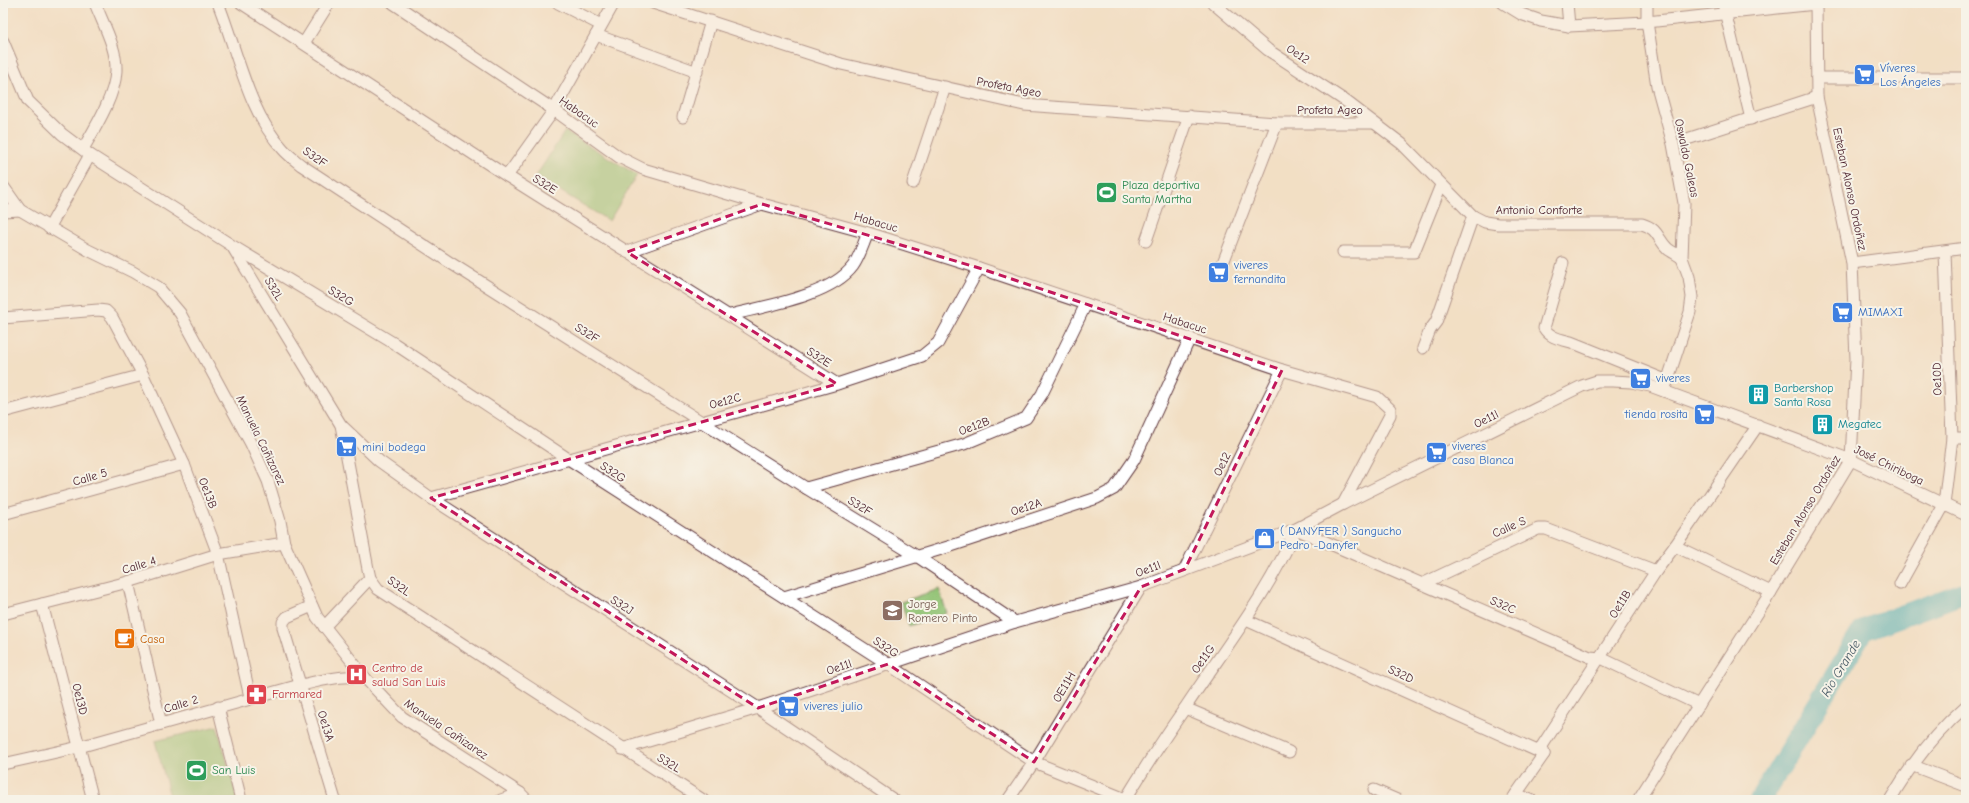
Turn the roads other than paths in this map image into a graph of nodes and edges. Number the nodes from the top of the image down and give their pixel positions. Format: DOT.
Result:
graph roads {
  1 [pos="95,3"];
  2 [pos="218,3"];
  3 [pos="241,3"];
  4 [pos="329,3"];
  5 [pos="393,3"];
  6 [pos="558,3"];
  7 [pos="614,3"];
  8 [pos="653,3"];
  9 [pos="1213,3"];
  10 [pos="1503,3"];
  11 [pos="1567,3"];
  12 [pos="1647,3"];
  13 [pos="1816,4"];
  14 [pos="1724,8"];
  15 [pos="711,21"];
  16 [pos="1647,22"];
  17 [pos="1569,26"];
  18 [pos="598,30"];
  19 [pos="3,41"];
  20 [pos="304,43"];
  21 [pos="697,72"];
  22 [pos="1817,78"];
  23 [pos="1966,78"];
  24 [pos="945,87"];
  25 [pos="1817,98"];
  26 [pos="554,110"];
  27 [pos="1189,116"];
  28 [pos="683,117"];
  29 [pos="1751,119"];
  30 [pos="1277,123"];
  31 [pos="1373,123"];
  32 [pos="1684,140"];
  33 [pos="87,152"];
  34 [pos="507,176"];
  35 [pos="913,183"];
  36 [pos="1441,185"];
  37 [pos="3,186"];
  38 [pos="762,204"];
  39 [pos="3,210"];
  40 [pos="20,210"];
  41 [pos="1473,216"];
  42 [pos="49,228"];
  43 [pos="868,233"];
  44 [pos="1146,241"];
  45 [pos="231,245"];
  46 [pos="1966,248"];
  47 [pos="627,252"];
  48 [pos="1343,252"];
  49 [pos="1945,252"];
  50 [pos="1682,258"];
  51 [pos="1563,263"];
  52 [pos="1852,263"];
  53 [pos="979,268"];
  54 [pos="1221,268"];
  55 [pos="1086,304"];
  56 [pos="730,315"];
  57 [pos="3,318"];
  58 [pos="1190,338"];
  59 [pos="1423,348"];
  60 [pos="1282,370"];
  61 [pos="143,375"];
  62 [pos="837,384"];
  63 [pos="1666,386"];
  64 [pos="3,412"];
  65 [pos="702,421"];
  66 [pos="342,425"];
  67 [pos="1758,425"];
  68 [pos="1952,438"];
  69 [pos="1966,438"];
  70 [pos="570,460"];
  71 [pos="1851,460"];
  72 [pos="184,464"];
  73 [pos="806,488"];
  74 [pos="431,498"];
  75 [pos="1343,504"];
  76 [pos="1944,506"];
  77 [pos="3,514"];
  78 [pos="1966,515"];
  79 [pos="1296,529"];
  80 [pos="284,543"];
  81 [pos="1675,546"];
  82 [pos="218,554"];
  83 [pos="915,556"];
  84 [pos="1185,569"];
  85 [pos="1656,571"];
  86 [pos="370,578"];
  87 [pos="128,582"];
  88 [pos="1422,584"];
  89 [pos="1900,584"];
  90 [pos="1141,587"];
  91 [pos="1771,592"];
  92 [pos="784,597"];
  93 [pos="42,604"];
  94 [pos="312,606"];
  95 [pos="3,614"];
  96 [pos="1246,620"];
  97 [pos="1015,622"];
  98 [pos="324,627"];
  99 [pos="1601,658"];
  100 [pos="888,664"];
  101 [pos="366,679"];
  102 [pos="300,684"];
  103 [pos="250,698"];
  104 [pos="1699,705"];
  105 [pos="1966,706"];
  106 [pos="218,707"];
  107 [pos="758,708"];
  108 [pos="1185,708"];
  109 [pos="161,724"];
  110 [pos="79,747"];
  111 [pos="622,748"];
  112 [pos="1289,752"];
  113 [pos="1544,754"];
  114 [pos="1034,762"];
  115 [pos="3,764"];
  116 [pos="1911,765"];
  117 [pos="1966,786"];
  118 [pos="1374,790"];
  119 [pos="523,797"];
  120 [pos="1514,797"];
  121 [pos="93,800"];
  122 [pos="241,800"];
  123 [pos="335,800"];
  124 [pos="501,800"];
  125 [pos="702,800"];
  126 [pos="894,800"];
  127 [pos="1008,800"];
  128 [pos="1126,800"];
  129 [pos="1397,800"];
  130 [pos="1531,800"];
  131 [pos="1638,800"];
  132 [pos="1890,800"];
  1 -- 33 [label="street"];
  2 -- 65 [label="street, S32F"];
  3 -- 20 [label="street, S32E"];
  4 -- 20 [label="street"];
  5 -- 26 [label="street, Habacuc"];
  6 -- 18 [label="street"];
  7 -- 18 [label="street"];
  8 -- 15 [label="street, Profeta Ageo"];
  9 -- 31 [label="street, Oe12"];
  10 -- 17 [label="street"];
  11 -- 17 [label="street"];
  12 -- 16 [label="street, Oswaldo Galeas"];
  13 -- 14 [label="street"];
  13 -- 22 [label="street, Esteban Alonso Ordoñez"];
  14 -- 16 [label="street"];
  14 -- 29 [label="street"];
  15 -- 21 [label="street"];
  15 -- 24 [label="street, Profeta Ageo"];
  16 -- 17 [label="street"];
  16 -- 50 [label="street, Oswaldo Galeas"];
  18 -- 21 [label="street"];
  18 -- 26 [label="street"];
  19 -- 33 [label="street, S32G"];
  20 -- 34 [label="street, S32E"];
  21 -- 28 [label="street"];
  22 -- 23 [label="street"];
  22 -- 25 [label="street, Esteban Alonso Ordoñez"];
  24 -- 27 [label="street, Profeta Ageo"];
  24 -- 35 [label="street"];
  25 -- 29 [label="street"];
  25 -- 52 [label="street, Esteban Alonso Ordoñez"];
  26 -- 34 [label="street"];
  26 -- 38 [label="street, Habacuc"];
  27 -- 30 [label="street, Profeta Ageo"];
  27 -- 44 [label="street"];
  29 -- 32 [label="street"];
  30 -- 31 [label="street, Profeta Ageo"];
  30 -- 54 [label="street"];
  31 -- 36 [label="street, Antonio Conforte"];
  33 -- 42 [label="street"];
  33 -- 45 [label="street, S32G"];
  34 -- 47 [label="street, S32E"];
  36 -- 41 [label="street, Antonio Conforte"];
  36 -- 48 [label="street"];
  37 -- 40 [label="street, Manuela Cañizarez"];
  38 -- 43 [label="street, Habacuc"];
  38 -- 47 [label="street"];
  39 -- 40 [label="street"];
  40 -- 42 [label="street, Manuela Cañizarez"];
  41 -- 50 [label="street, Antonio Conforte"];
  41 -- 59 [label="street"];
  42 -- 80 [label="street, Manuela Cañizarez"];
  43 -- 53 [label="street, Habacuc"];
  43 -- 56 [label="street"];
  45 -- 66 [label="street, S32L"];
  45 -- 70 [label="street, S32G"];
  46 -- 49 [label="street"];
  47 -- 56 [label="street, S32E"];
  49 -- 52 [label="street"];
  49 -- 68 [label="street, Oe10D"];
  50 -- 63 [label="street, Oswaldo Galeas"];
  51 -- 63 [label="street"];
  52 -- 71 [label="street, Esteban Alonso Ordoñez"];
  53 -- 55 [label="street, Habacuc"];
  53 -- 62 [label="street, Oe12C"];
  55 -- 58 [label="street, Habacuc"];
  55 -- 73 [label="street, Oe12B"];
  56 -- 62 [label="street, S32E"];
  57 -- 61 [label="street, Oe13B"];
  58 -- 60 [label="street, Habacuc"];
  58 -- 83 [label="street, Oe12A"];
  60 -- 75 [label="street, Habacuc"];
  60 -- 84 [label="street, Oe12"];
  61 -- 64 [label="street"];
  61 -- 72 [label="street, Oe13B"];
  62 -- 65 [label="street, Oe12C"];
  63 -- 67 [label="street, José Chiriboga"];
  63 -- 75 [label="street, Oe11l"];
  65 -- 70 [label="street, Oe12C"];
  65 -- 73 [label="street, S32F"];
  66 -- 74 [label="street, S32J"];
  66 -- 86 [label="street, S32L"];
  67 -- 71 [label="street, José Chiriboga"];
  67 -- 81 [label="street, Oe11B"];
  68 -- 69 [label="street"];
  68 -- 76 [label="street, Oe10D"];
  70 -- 74 [label="street, Oe12C"];
  70 -- 92 [label="street, S32G"];
  71 -- 76 [label="street, José Chiriboga"];
  71 -- 91 [label="street, Esteban Alonso Ordoñez"];
  72 -- 77 [label="street, Calle 5"];
  72 -- 82 [label="street, Oe13B"];
  73 -- 83 [label="street, S32F"];
  74 -- 107 [label="street, S32J"];
  75 -- 79 [label="street, Oe11l"];
  76 -- 78 [label="street, José Chiriboga"];
  76 -- 89 [label="street"];
  79 -- 84 [label="street, Oe11l"];
  79 -- 88 [label="street, S32C"];
  79 -- 96 [label="street, Oe11G"];
  80 -- 82 [label="street, Calle 4"];
  80 -- 94 [label="street, Manuela Cañizarez"];
  81 -- 85 [label="street, Oe11B"];
  81 -- 91 [label="street"];
  82 -- 87 [label="street, Calle 4"];
  82 -- 103 [label="street, Oe13B"];
  83 -- 92 [label="street, Oe12A"];
  83 -- 97 [label="street, S32F"];
  84 -- 90 [label="street, Oe11l"];
  85 -- 88 [label="street, Calle S"];
  85 -- 99 [label="street, Oe11B"];
  86 -- 98 [label="street"];
  86 -- 111 [label="street, S32L"];
  87 -- 93 [label="street, Calle 4"];
  87 -- 109 [label="street"];
  88 -- 99 [label="street, S32C"];
  90 -- 97 [label="street, Oe11l"];
  90 -- 114 [label="street, OE11H"];
  91 -- 104 [label="street, Esteban Alonso Ordoñez"];
  92 -- 100 [label="street, S32G"];
  93 -- 95 [label="street, Calle 4"];
  93 -- 110 [label="street, Oe13D"];
  94 -- 98 [label="street, Manuela Cañizarez"];
  94 -- 102 [label="street, Oe13A"];
  96 -- 108 [label="street, Oe11G"];
  96 -- 113 [label="street, S32D"];
  97 -- 100 [label="street, Oe11l"];
  98 -- 101 [label="street, Manuela Cañizarez"];
  99 -- 104 [label="street, S32C"];
  99 -- 113 [label="street, Oe11B"];
  100 -- 107 [label="street, Oe11l"];
  100 -- 114 [label="street, S32G"];
  101 -- 102 [label="street, Calle 2"];
  101 -- 119 [label="street, Manuela Cañizarez"];
  102 -- 103 [label="street, Calle 2"];
  102 -- 123 [label="street, Oe13A"];
  103 -- 106 [label="street, Calle 2"];
  104 -- 131 [label="street, Esteban Alonso Ordoñez"];
  105 -- 116 [label="street"];
  106 -- 109 [label="street, Calle 2"];
  106 -- 122 [label="street"];
  107 -- 111 [label="street, Oe11l"];
  107 -- 126 [label="street, S32J"];
  108 -- 112 [label="street"];
  108 -- 128 [label="street, Oe11G"];
  109 -- 110 [label="street, Calle 2"];
  110 -- 115 [label="street, Calle 2"];
  110 -- 121 [label="street, Oe13D"];
  111 -- 125 [label="street, S32L"];
  113 -- 120 [label="street, Oe11B"];
  114 -- 127 [label="street, OE11H"];
  114 -- 128 [label="street, S32G"];
  116 -- 117 [label="street"];
  116 -- 132 [label="street"];
  118 -- 129 [label="street"];
  119 -- 124 [label="street"];
  120 -- 130 [label="street"];
}
